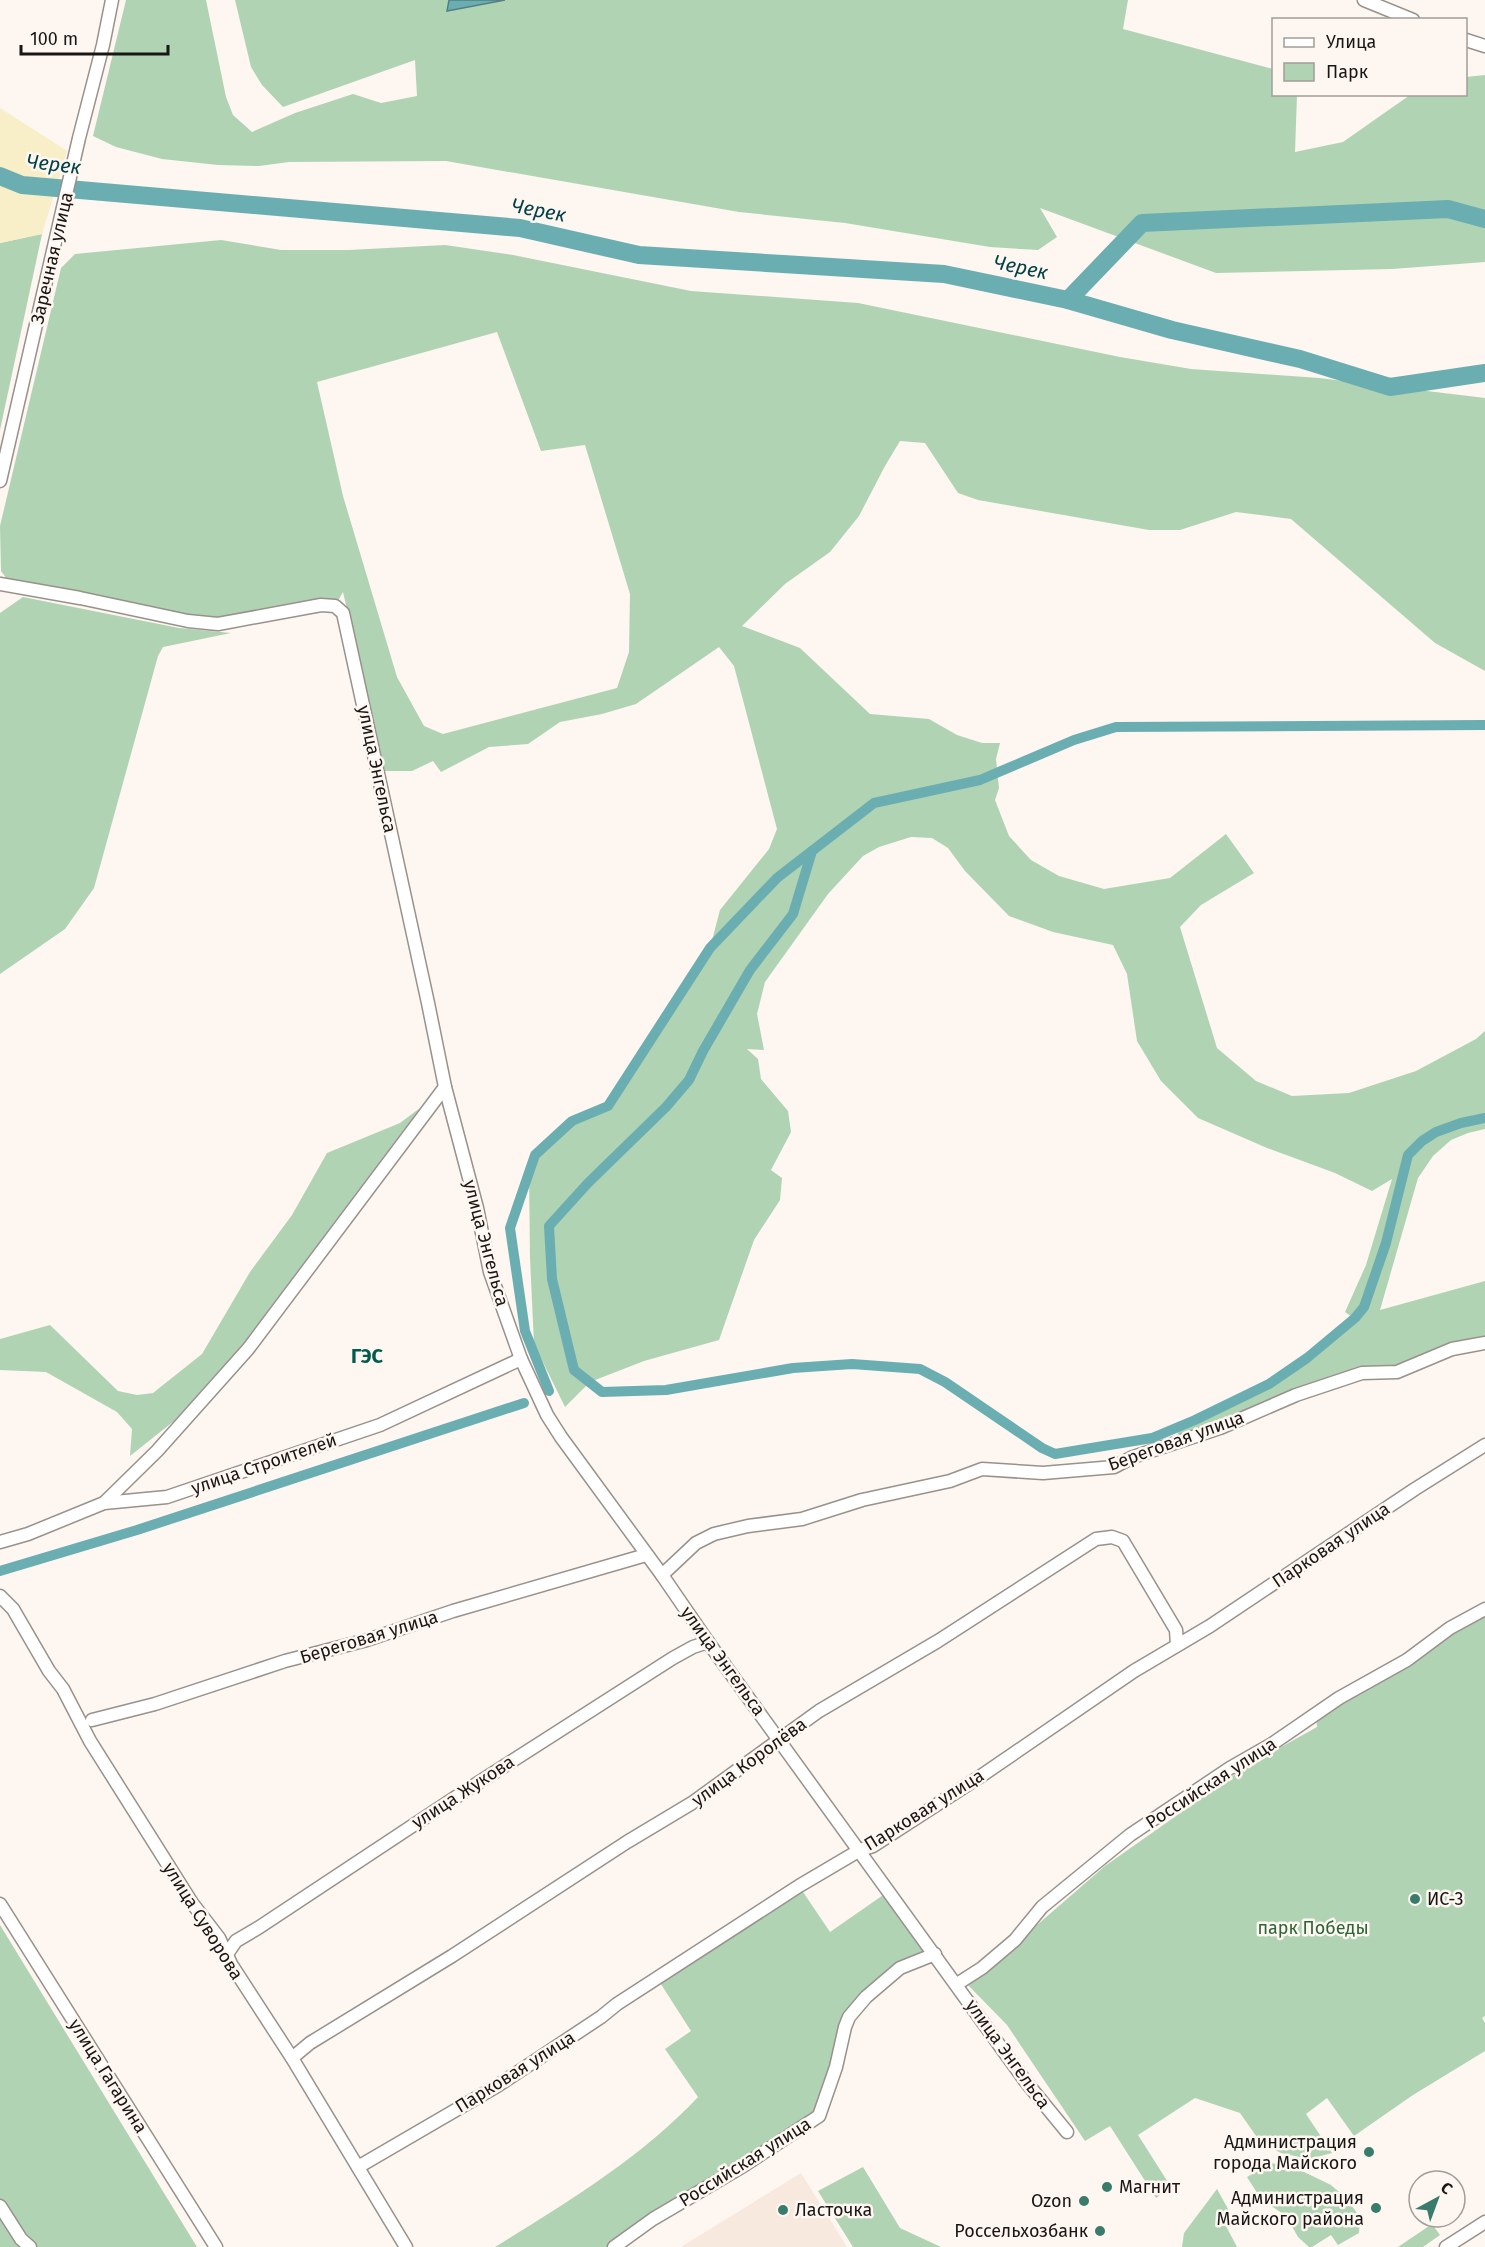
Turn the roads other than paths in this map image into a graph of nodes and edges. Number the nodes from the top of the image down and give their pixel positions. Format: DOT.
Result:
graph roads {
  1 [pos="112,0"];
  2 [pos="1364,0"];
  3 [pos="1408,18"];
  4 [pos="1467,40"];
  5 [pos="1485,46"];
  6 [pos="0,481"];
  7 [pos="0,584"];
  8 [pos="445,1087"];
  9 [pos="1485,1343"];
  10 [pos="520,1359"];
  11 [pos="1485,1444"];
  12 [pos="104,1503"];
  13 [pos="0,1542"];
  14 [pos="646,1555"];
  15 [pos="662,1575"];
  16 [pos="0,1596"];
  17 [pos="1485,1609"];
  18 [pos="1176,1630"];
  19 [pos="1193,1636"];
  20 [pos="708,1642"];
  21 [pos="1177,1645"];
  22 [pos="88,1725"];
  23 [pos="780,1741"];
  24 [pos="860,1850"];
  25 [pos="0,1904"];
  26 [pos="227,1954"];
  27 [pos="935,1954"];
  28 [pos="957,1984"];
  29 [pos="292,2058"];
  30 [pos="1067,2132"];
  31 [pos="358,2167"];
  32 [pos="0,2206"];
  33 [pos="1485,2223"];
  34 [pos="30,2247"];
  35 [pos="216,2247"];
  36 [pos="406,2247"];
  37 [pos="614,2247"];
  38 [pos="1446,2247"];
  1 -- 6 [label="street, Заречная улица"];
  2 -- 3 [label="street"];
  4 -- 5 [label="street"];
  7 -- 8 [label="street, улица Энгельса"];
  8 -- 10 [label="street, улица Энгельса"];
  8 -- 12 [label="street"];
  9 -- 15 [label="street, Береговая улица"];
  10 -- 12 [label="street, улица Строителей"];
  10 -- 14 [label="street, улица Энгельса"];
  11 -- 19 [label="street, Парковая улица"];
  12 -- 13 [label="street, улица Строителей"];
  14 -- 15 [label="street, улица Энгельса"];
  14 -- 22 [label="street, Береговая улица"];
  15 -- 20 [label="street, улица Энгельса"];
  16 -- 22 [label="street, улица Суворова"];
  17 -- 28 [label="street, Российская улица"];
  18 -- 19 [label="street"];
  18 -- 21 [label="street"];
  18 -- 23 [label="street, улица Королёва"];
  19 -- 21 [label="street, Парковая улица"];
  20 -- 23 [label="street, улица Энгельса"];
  20 -- 26 [label="street, улица Жукова"];
  21 -- 24 [label="street, Парковая улица"];
  22 -- 26 [label="street, улица Суворова"];
  23 -- 24 [label="street, улица Энгельса"];
  23 -- 29 [label="street, улица Королёва"];
  24 -- 27 [label="street, улица Энгельса"];
  24 -- 31 [label="street, Парковая улица"];
  25 -- 35 [label="street, улица Гагарина"];
  26 -- 29 [label="street, улица Суворова"];
  27 -- 28 [label="street, улица Энгельса"];
  27 -- 37 [label="street, Российская улица"];
  28 -- 30 [label="street, улица Энгельса"];
  29 -- 31 [label="street, улица Суворова"];
  31 -- 36 [label="street, улица Суворова"];
  32 -- 34 [label="street"];
  33 -- 38 [label="street"];
}
